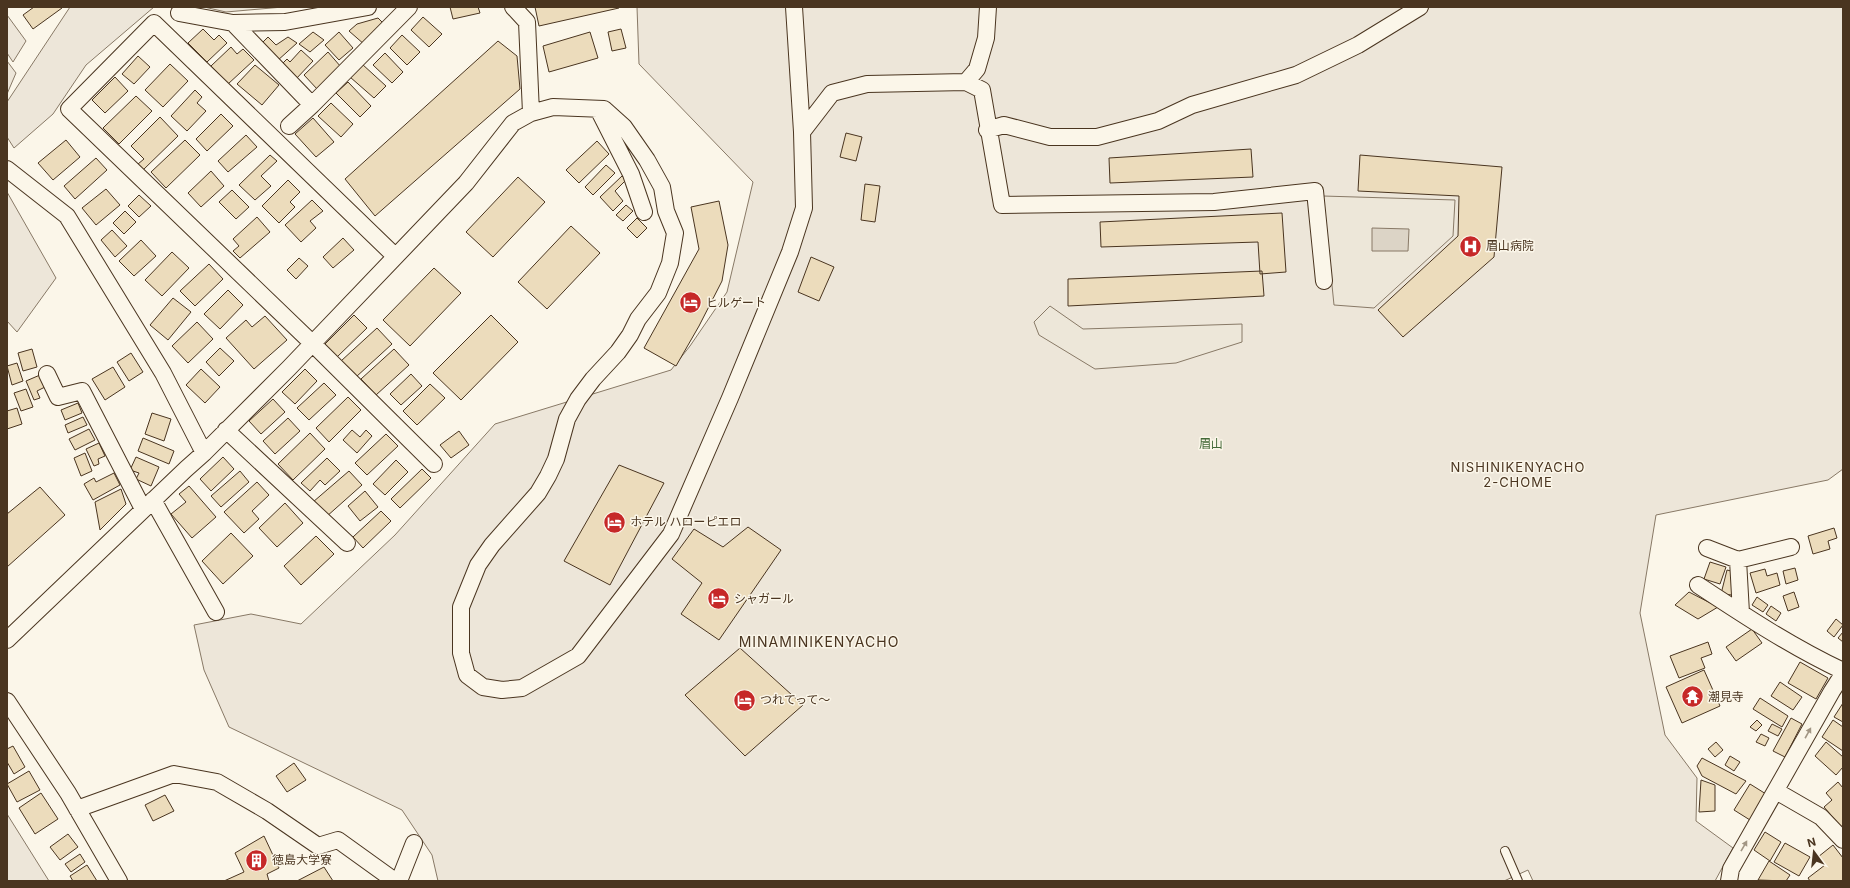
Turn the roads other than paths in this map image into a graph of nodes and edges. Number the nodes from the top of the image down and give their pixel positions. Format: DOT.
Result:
graph roads {
  1 [pos="368,7"];
  2 [pos="409,7"];
  3 [pos="513,7"];
  4 [pos="794,7"];
  5 [pos="988,7"];
  6 [pos="1420,7"];
  7 [pos="179,13"];
  8 [pos="233,23"];
  9 [pos="966,82"];
  10 [pos="312,105"];
  11 [pos="598,109"];
  12 [pos="532,114"];
  13 [pos="289,126"];
  14 [pos="987,130"];
  15 [pos="802,132"];
  16 [pos="7,169"];
  17 [pos="644,212"];
  18 [pos="395,256"];
  19 [pos="1324,281"];
  20 [pos="312,343"];
  21 [pos="48,374"];
  22 [pos="226,430"];
  23 [pos="204,453"];
  24 [pos="434,464"];
  25 [pos="148,505"];
  26 [pos="347,543"];
  27 [pos="1791,547"];
  28 [pos="1707,548"];
  29 [pos="1738,560"];
  30 [pos="1698,585"];
  31 [pos="216,612"];
  32 [pos="1741,614"];
  33 [pos="7,640"];
  34 [pos="1843,673"];
  35 [pos="7,701"];
  36 [pos="1776,791"];
  37 [pos="77,809"];
  38 [pos="1843,840"];
  39 [pos="414,843"];
  40 [pos="1505,851"];
  41 [pos="119,881"];
  42 [pos="395,881"];
  43 [pos="399,881"];
  44 [pos="1518,881"];
  45 [pos="1729,881"];
  1 -- 8 [label="street"];
  2 -- 10 [label="street"];
  3 -- 12 [label="street"];
  4 -- 15 [label="street"];
  5 -- 9 [label="street"];
  6 -- 14 [label="street"];
  7 -- 8 [label="street"];
  8 -- 10 [label="street"];
  9 -- 14 [label="street"];
  9 -- 15 [label="street"];
  10 -- 13 [label="street"];
  11 -- 12 [label="street"];
  11 -- 15 [label="street"];
  11 -- 17 [label="street"];
  12 -- 18 [label="street"];
  14 -- 19 [label="street"];
  16 -- 23 [label="street"];
  18 -- 20 [label="street"];
  18 -- 20 [label="street"];
  20 -- 22 [label="street"];
  20 -- 24 [label="street"];
  21 -- 25 [label="street"];
  22 -- 23 [label="street"];
  22 -- 26 [label="street"];
  23 -- 25 [label="street"];
  25 -- 31 [label="street"];
  25 -- 33 [label="street"];
  27 -- 29 [label="street"];
  28 -- 29 [label="street"];
  29 -- 32 [label="street"];
  30 -- 32 [label="street"];
  32 -- 34 [label="street"];
  36 -- 34 [label="street, one-way"];
  35 -- 37 [label="street"];
  36 -- 38 [label="street"];
  45 -- 36 [label="street, one-way"];
  37 -- 41 [label="street"];
  37 -- 42 [label="street"];
  39 -- 43 [label="street"];
  40 -- 44 [label="lane"];
}
